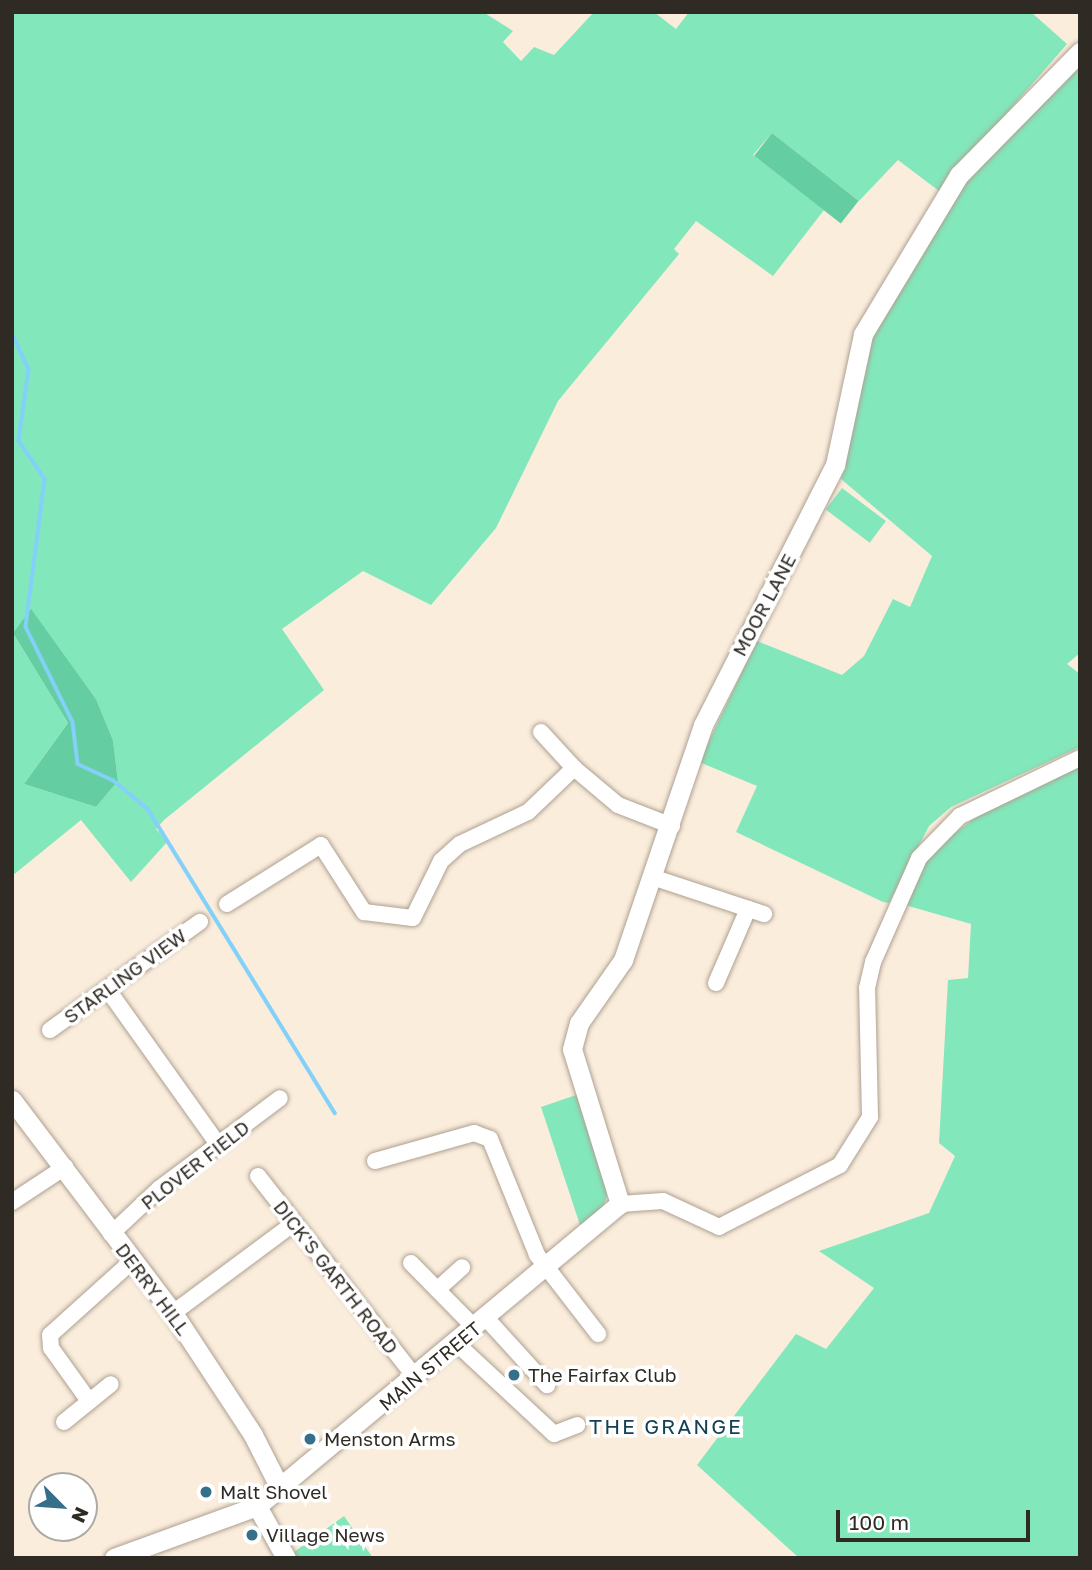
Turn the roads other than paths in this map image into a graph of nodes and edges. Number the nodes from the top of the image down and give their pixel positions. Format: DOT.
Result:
graph roads {
  1 [pos="1080,52"];
  2 [pos="541,732"];
  3 [pos="1080,758"];
  4 [pos="574,768"];
  5 [pos="671,826"];
  6 [pos="655,878"];
  7 [pos="227,904"];
  8 [pos="200,922"];
  9 [pos="716,983"];
  10 [pos="108,990"];
  11 [pos="50,1030"];
  12 [pos="280,1098"];
  13 [pos="12,1100"];
  14 [pos="218,1144"];
  15 [pos="375,1161"];
  16 [pos="65,1167"];
  17 [pos="258,1176"];
  18 [pos="12,1202"];
  19 [pos="620,1204"];
  20 [pos="293,1224"];
  21 [pos="111,1234"];
  22 [pos="131,1262"];
  23 [pos="411,1263"];
  24 [pos="462,1267"];
  25 [pos="547,1269"];
  26 [pos="439,1288"];
  27 [pos="173,1313"];
  28 [pos="481,1323"];
  29 [pos="598,1335"];
  30 [pos="456,1343"];
  31 [pos="416,1378"];
  32 [pos="111,1384"];
  33 [pos="547,1385"];
  34 [pos="89,1401"];
  35 [pos="64,1422"];
  36 [pos="578,1425"];
  37 [pos="280,1488"];
  38 [pos="257,1506"];
  39 [pos="114,1558"];
  40 [pos="286,1558"];
  1 -- 5 [label="street, MOOR LANE"];
  2 -- 4 [label="street"];
  3 -- 19 [label="street"];
  4 -- 5 [label="street"];
  4 -- 7 [label="street"];
  5 -- 6 [label="street, MOOR LANE"];
  6 -- 9 [label="street"];
  6 -- 19 [label="street, MOOR LANE"];
  8 -- 10 [label="street, STARLING VIEW"];
  10 -- 11 [label="street, STARLING VIEW"];
  10 -- 14 [label="street"];
  12 -- 14 [label="street, PLOVER FIELD"];
  13 -- 16 [label="street, DERRY HILL"];
  14 -- 21 [label="street, PLOVER FIELD"];
  15 -- 25 [label="street"];
  16 -- 18 [label="street"];
  16 -- 21 [label="street, DERRY HILL"];
  17 -- 20 [label="street, DICK'S GARTH ROAD"];
  19 -- 25 [label="street, MAIN STREET"];
  20 -- 27 [label="street"];
  20 -- 31 [label="street, DICK'S GARTH ROAD"];
  21 -- 22 [label="street, DERRY HILL"];
  22 -- 27 [label="street, DERRY HILL"];
  22 -- 34 [label="street"];
  23 -- 26 [label="street"];
  24 -- 26 [label="street"];
  25 -- 28 [label="street, MAIN STREET"];
  25 -- 29 [label="street"];
  26 -- 28 [label="street"];
  27 -- 37 [label="street, DERRY HILL"];
  28 -- 30 [label="street, MAIN STREET"];
  28 -- 33 [label="street"];
  30 -- 31 [label="street, MAIN STREET"];
  30 -- 36 [label="street"];
  31 -- 37 [label="street, MAIN STREET"];
  32 -- 34 [label="street"];
  34 -- 35 [label="street"];
  37 -- 38 [label="street, MAIN STREET"];
  38 -- 39 [label="street, MAIN STREET"];
  38 -- 40 [label="street"];
}
